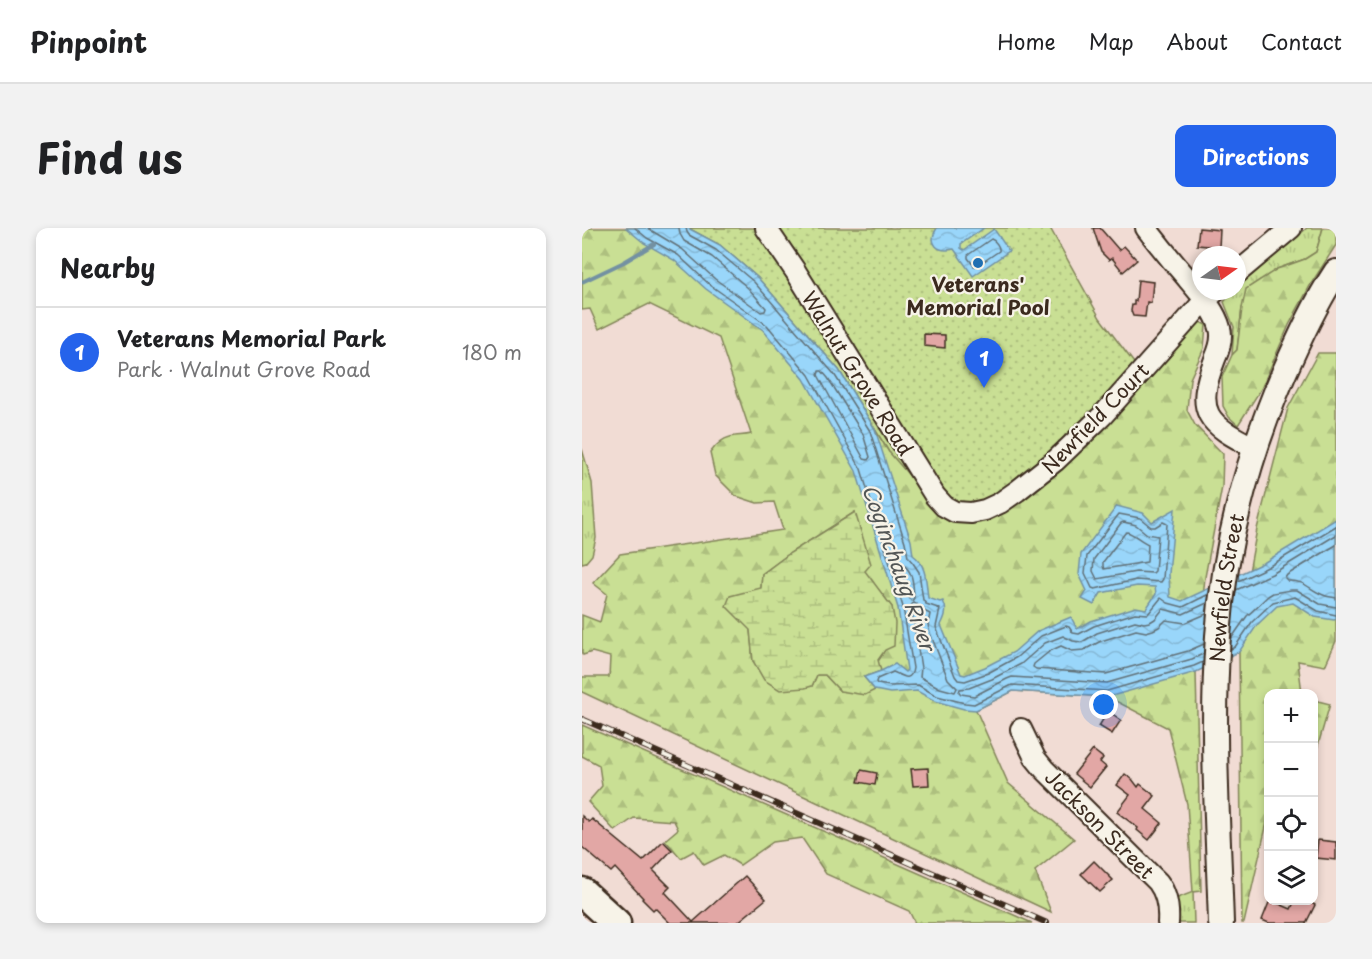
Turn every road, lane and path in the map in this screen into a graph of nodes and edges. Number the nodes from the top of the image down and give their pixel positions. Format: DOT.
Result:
graph roads {
  1 [pos="766,228"];
  2 [pos="1146,228"];
  3 [pos="1291,228"];
  4 [pos="1246,266"];
  5 [pos="1336,272"];
  6 [pos="1192,277"];
  7 [pos="1206,300"];
  8 [pos="1211,300"];
  9 [pos="1255,448"];
  10 [pos="955,512"];
  11 [pos="1021,729"];
  12 [pos="582,892"];
  13 [pos="616,923"];
  14 [pos="1168,923"];
  15 [pos="1221,923"];
  1 -- 10 [label="street, Walnut Grove Road"];
  2 -- 6 [label="street"];
  3 -- 4 [label="street"];
  5 -- 9 [label="main road, Newfield Street"];
  7 -- 10 [label="street, Newfield Court"];
  8 -- 9 [label="street"];
  9 -- 15 [label="main road, Newfield Street"];
  11 -- 14 [label="street, Jackson Street"];
  12 -- 13 [label="highway"];
}
